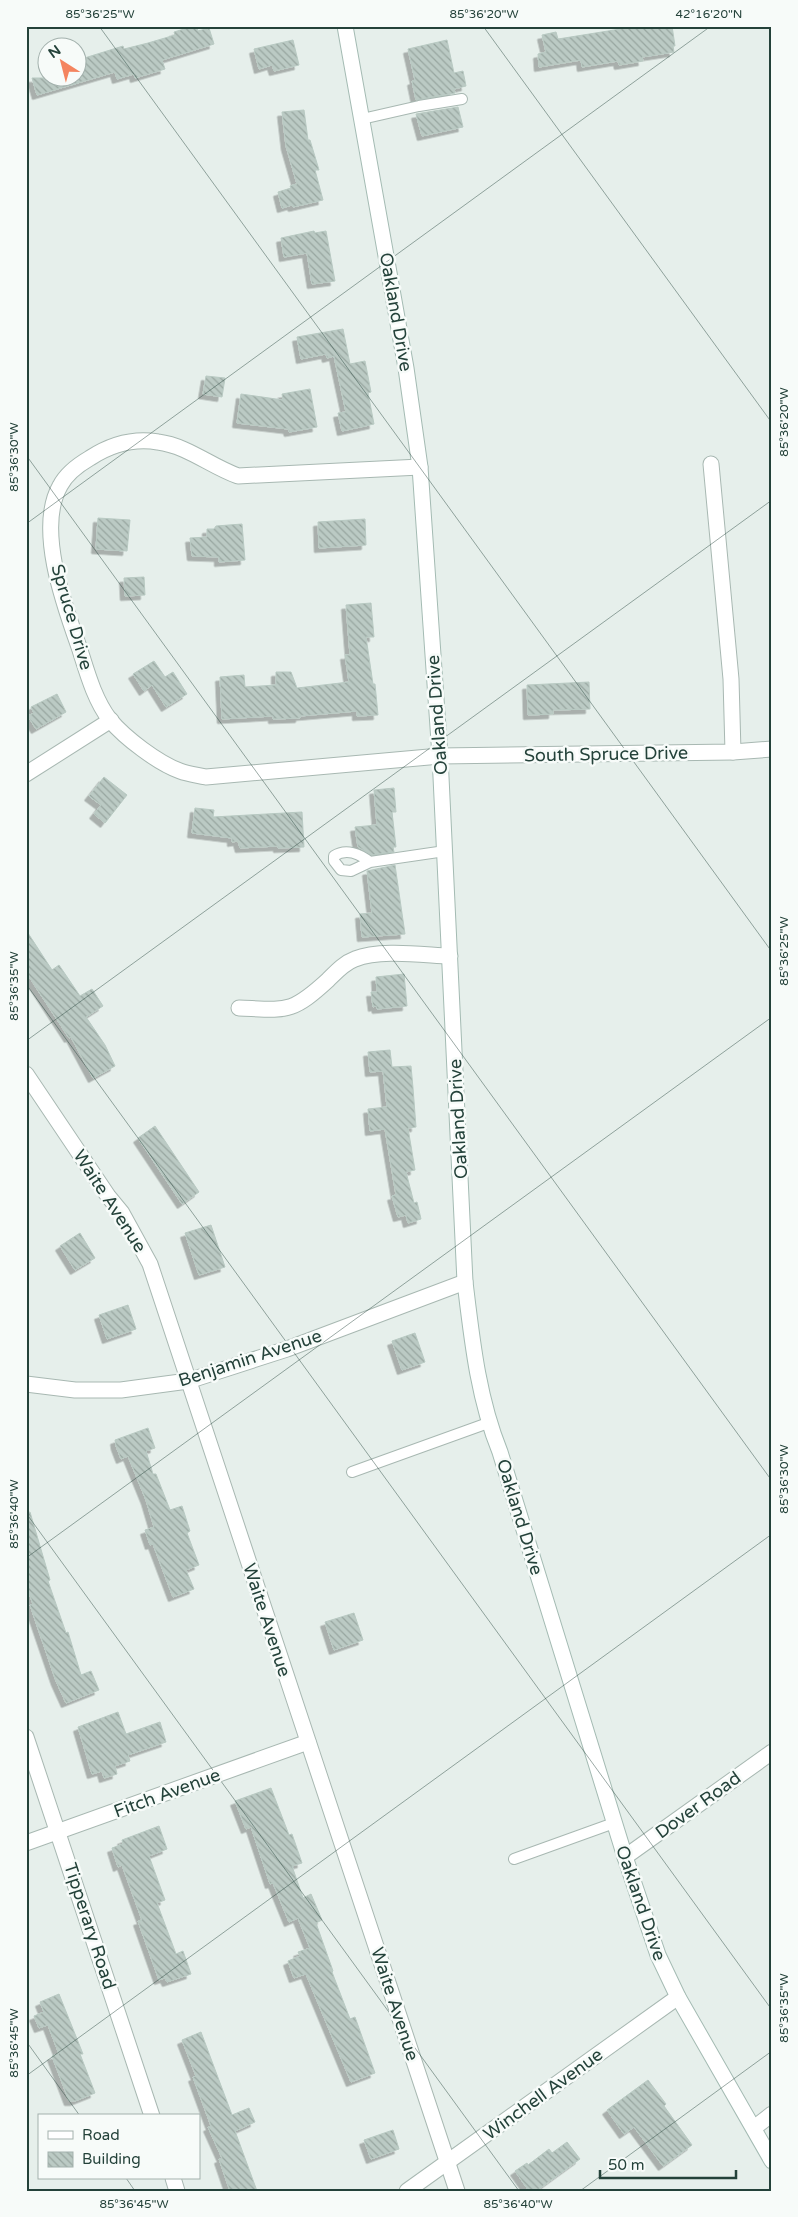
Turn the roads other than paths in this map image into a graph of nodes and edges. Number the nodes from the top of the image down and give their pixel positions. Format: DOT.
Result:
graph roads {
  1 [pos="345,26"];
  2 [pos="462,99"];
  3 [pos="362,119"];
  4 [pos="711,464"];
  5 [pos="420,467"];
  6 [pos="110,720"];
  7 [pos="772,749"];
  8 [pos="734,752"];
  9 [pos="440,756"];
  10 [pos="26,774"];
  11 [pos="445,851"];
  12 [pos="370,862"];
  13 [pos="450,956"];
  14 [pos="239,1008"];
  15 [pos="26,1074"];
  16 [pos="465,1282"];
  17 [pos="188,1381"];
  18 [pos="26,1384"];
  19 [pos="488,1423"];
  20 [pos="352,1472"];
  21 [pos="26,1737"];
  22 [pos="308,1742"];
  23 [pos="772,1752"];
  24 [pos="614,1823"];
  25 [pos="59,1833"];
  26 [pos="26,1843"];
  27 [pos="625,1858"];
  28 [pos="514,1859"];
  29 [pos="678,1997"];
  30 [pos="151,2114"];
  31 [pos="772,2114"];
  32 [pos="754,2128"];
  33 [pos="772,2161"];
  34 [pos="448,2162"];
  35 [pos="408,2191"];
  36 [pos="457,2191"];
  1 -- 3 [label="street, Oakland Drive"];
  2 -- 3 [label="lane"];
  3 -- 5 [label="street, Oakland Drive"];
  4 -- 8 [label="street"];
  5 -- 6 [label="street, Spruce Drive"];
  5 -- 9 [label="street, Oakland Drive"];
  6 -- 9 [label="street, Spruce Drive"];
  6 -- 10 [label="street"];
  7 -- 8 [label="street, South Spruce Drive"];
  8 -- 9 [label="street, South Spruce Drive"];
  9 -- 11 [label="street, Oakland Drive"];
  11 -- 12 [label="lane"];
  11 -- 13 [label="street, Oakland Drive"];
  13 -- 14 [label="street"];
  13 -- 16 [label="street, Oakland Drive"];
  15 -- 17 [label="street, Waite Avenue"];
  16 -- 17 [label="street, Benjamin Avenue"];
  16 -- 19 [label="street, Oakland Drive"];
  17 -- 18 [label="street, Benjamin Avenue"];
  17 -- 22 [label="street, Waite Avenue"];
  19 -- 20 [label="lane"];
  19 -- 24 [label="street, Oakland Drive"];
  21 -- 25 [label="street, Tipperary Road"];
  22 -- 25 [label="street, Fitch Avenue"];
  22 -- 34 [label="street, Waite Avenue"];
  23 -- 27 [label="street, Dover Road"];
  24 -- 27 [label="street, Oakland Drive"];
  24 -- 28 [label="lane"];
  25 -- 26 [label="street, Fitch Avenue"];
  25 -- 30 [label="street, Tipperary Road"];
  27 -- 29 [label="street, Oakland Drive"];
  29 -- 32 [label="street, Oakland Drive"];
  29 -- 34 [label="street, Winchell Avenue"];
  31 -- 32 [label="street"];
  32 -- 33 [label="street, Oakland Drive"];
  34 -- 35 [label="street, Winchell Avenue"];
  34 -- 36 [label="street, Waite Avenue"];
}
